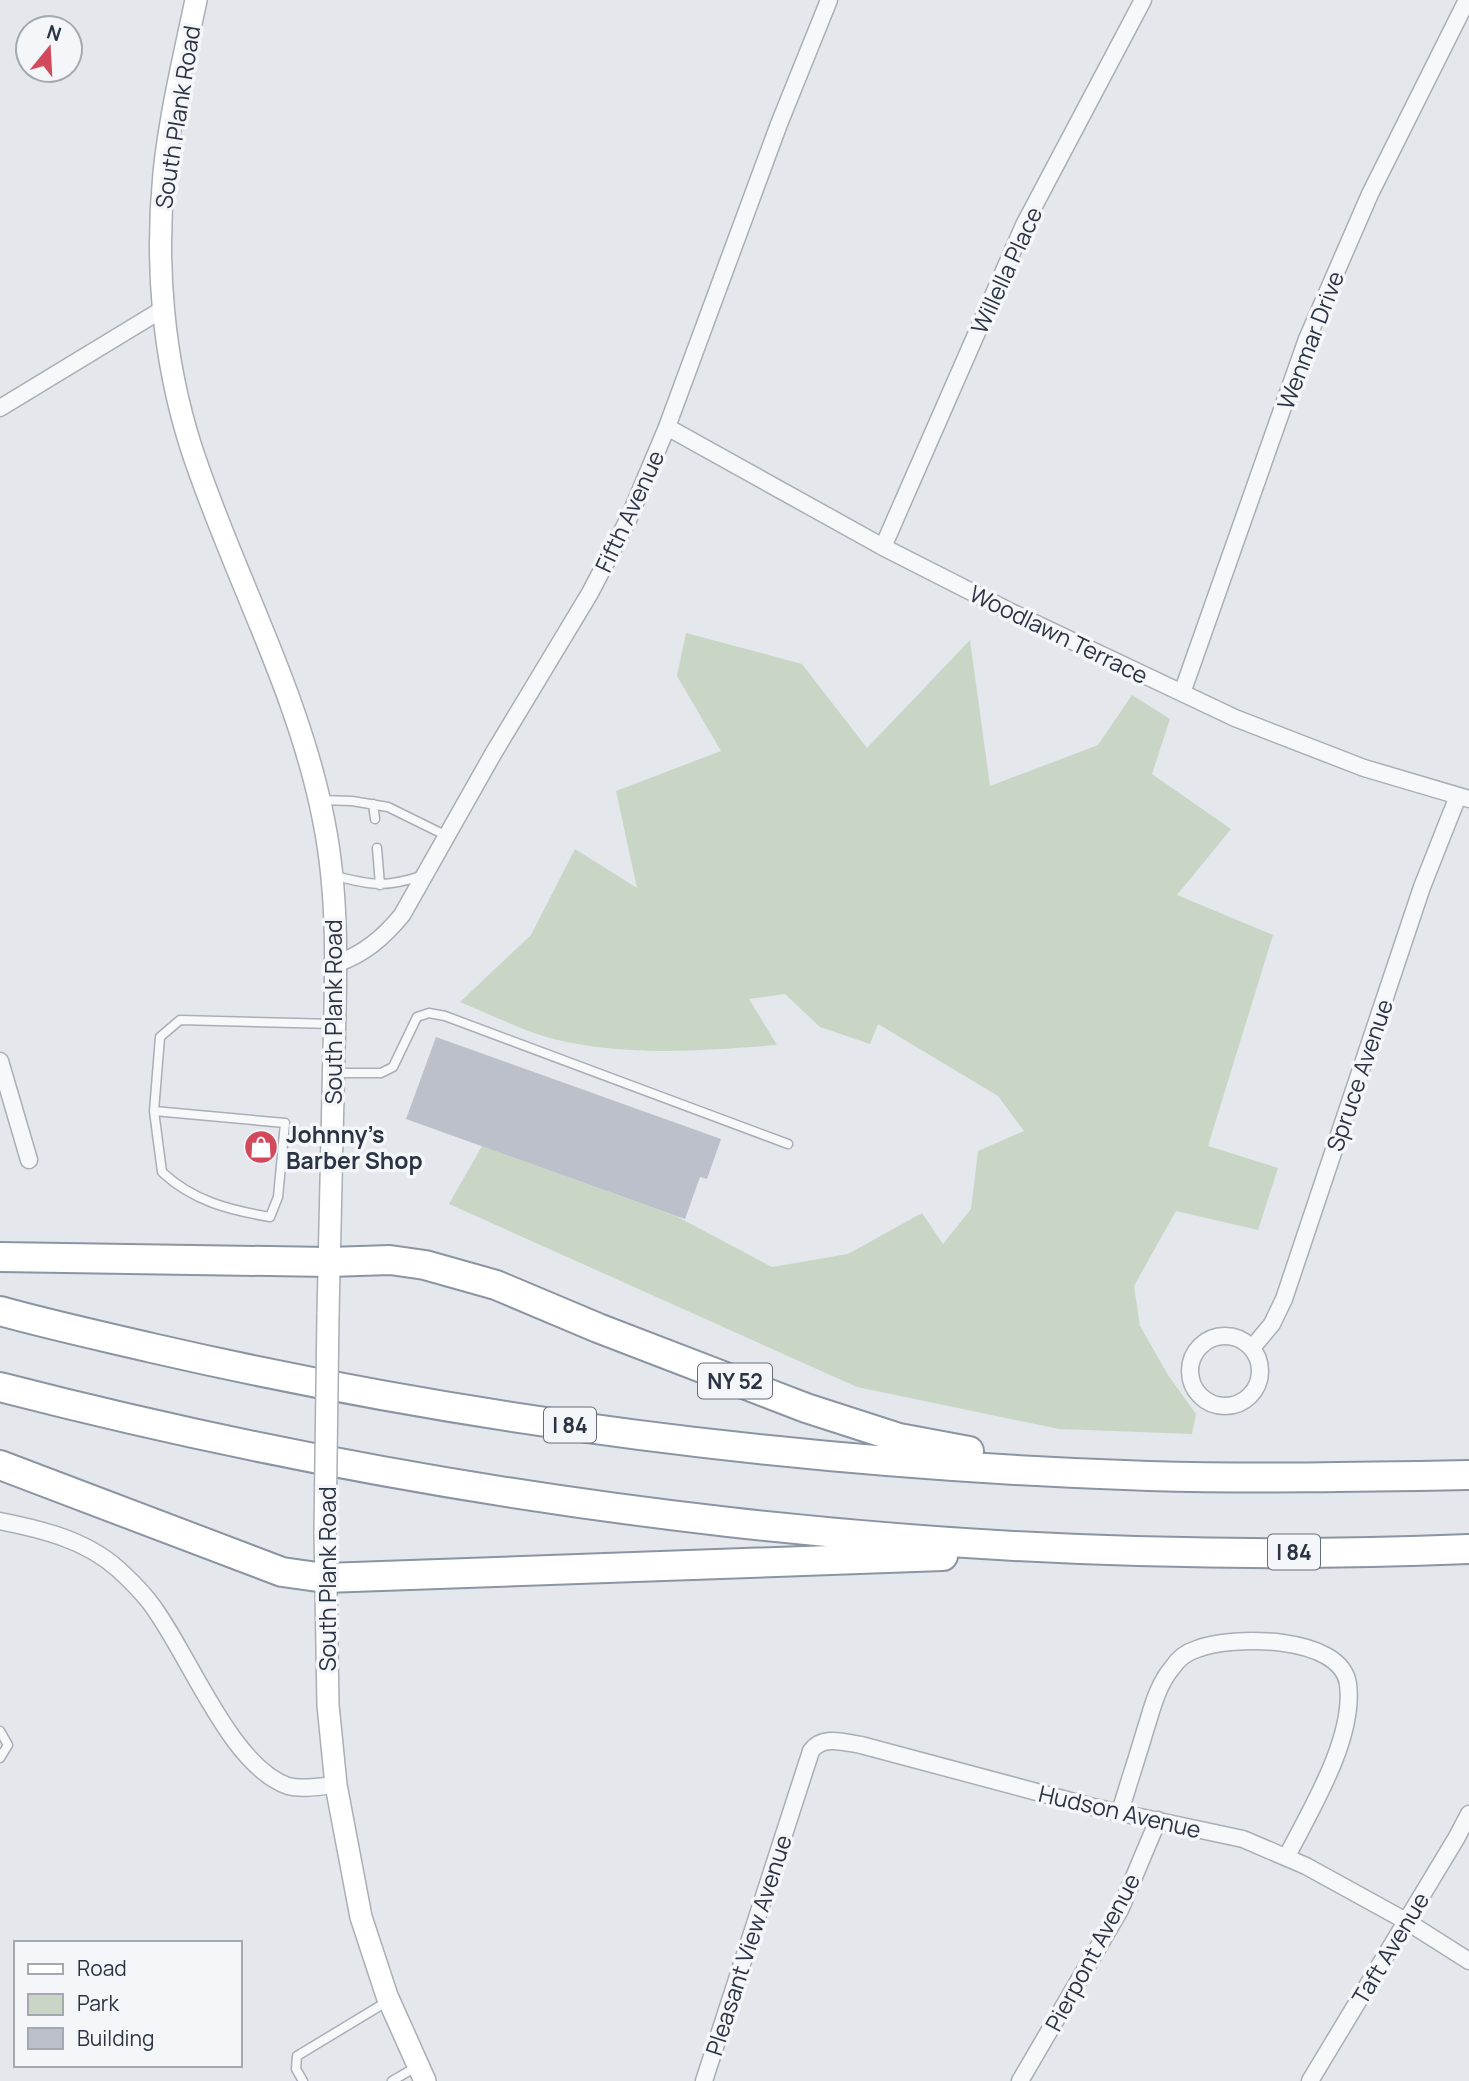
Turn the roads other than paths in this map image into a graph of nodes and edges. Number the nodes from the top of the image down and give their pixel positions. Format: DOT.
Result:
graph roads {
  1 [pos="196,0"];
  2 [pos="830,0"];
  3 [pos="1143,0"];
  4 [pos="1467,0"];
  5 [pos="163,309"];
  6 [pos="0,408"];
  7 [pos="667,427"];
  8 [pos="883,547"];
  9 [pos="1182,693"];
  10 [pos="1463,798"];
  11 [pos="320,800"];
  12 [pos="373,804"];
  13 [pos="375,819"];
  14 [pos="447,836"];
  15 [pos="377,848"];
  16 [pos="426,875"];
  17 [pos="332,876"];
  18 [pos="380,884"];
  19 [pos="336,964"];
  20 [pos="334,1024"];
  21 [pos="0,1061"];
  22 [pos="333,1073"];
  23 [pos="154,1111"];
  24 [pos="788,1144"];
  25 [pos="29,1160"];
  26 [pos="0,1257"];
  27 [pos="329,1262"];
  28 [pos="0,1311"];
  29 [pos="1252,1348"];
  30 [pos="0,1387"];
  31 [pos="0,1465"];
  32 [pos="1469,1475"];
  33 [pos="1150,1476"];
  34 [pos="0,1521"];
  35 [pos="1455,1549"];
  36 [pos="1146,1550"];
  37 [pos="325,1578"];
  38 [pos="0,1731"];
  39 [pos="0,1758"];
  40 [pos="336,1785"];
  41 [pos="792,1810"];
  42 [pos="1120,1812"];
  43 [pos="1469,1814"];
  44 [pos="1158,1820"];
  45 [pos="1287,1856"];
  46 [pos="1406,1920"];
  47 [pos="1469,1961"];
  48 [pos="388,2001"];
  49 [pos="421,2074"];
  50 [pos="303,2081"];
  51 [pos="391,2081"];
  52 [pos="704,2081"];
  53 [pos="1020,2081"];
  54 [pos="1311,2081"];
  1 -- 5 [label="main road, South Plank Road"];
  2 -- 7 [label="street, Fifth Avenue"];
  3 -- 8 [label="street, Willella Place"];
  4 -- 9 [label="street, Wenmar Drive"];
  5 -- 6 [label="street"];
  5 -- 11 [label="main road, South Plank Road"];
  7 -- 8 [label="street, Woodlawn Terrace"];
  7 -- 14 [label="street, Fifth Avenue"];
  8 -- 9 [label="street, Woodlawn Terrace"];
  9 -- 10 [label="street, Woodlawn Terrace"];
  10 -- 29 [label="street, Spruce Avenue"];
  11 -- 12 [label="lane"];
  11 -- 17 [label="main road, South Plank Road"];
  12 -- 13 [label="lane"];
  12 -- 14 [label="lane"];
  14 -- 16 [label="street, Fifth Avenue"];
  15 -- 18 [label="lane"];
  16 -- 18 [label="lane"];
  16 -- 19 [label="street, Fifth Avenue"];
  17 -- 18 [label="lane"];
  17 -- 19 [label="main road, South Plank Road"];
  19 -- 20 [label="main road, South Plank Road"];
  20 -- 22 [label="main road, South Plank Road"];
  20 -- 23 [label="lane"];
  21 -- 25 [label="street"];
  22 -- 24 [label="lane"];
  22 -- 27 [label="main road, South Plank Road"];
  23 -- 23 [label="lane"];
  26 -- 27 [label="highway"];
  27 -- 33 [label="highway, NY 52"];
  27 -- 37 [label="main road, South Plank Road, bridge"];
  28 -- 33 [label="highway, I 84"];
  29 -- 29 [label="street"];
  30 -- 36 [label="highway, I 84"];
  31 -- 37 [label="highway"];
  32 -- 33 [label="highway, I 84"];
  34 -- 40 [label="street"];
  35 -- 36 [label="highway, I 84"];
  36 -- 37 [label="highway"];
  37 -- 40 [label="main road, South Plank Road"];
  38 -- 39 [label="lane"];
  40 -- 48 [label="main road, South Plank Road"];
  41 -- 42 [label="street, Hudson Avenue"];
  41 -- 52 [label="street, Pleasant View Avenue"];
  42 -- 44 [label="street, Hudson Avenue"];
  42 -- 45 [label="street"];
  43 -- 46 [label="street, Taft Avenue"];
  44 -- 45 [label="street, Hudson Avenue"];
  44 -- 53 [label="street, Pierpont Avenue"];
  45 -- 46 [label="street, Hudson Avenue"];
  46 -- 47 [label="street, Hudson Avenue"];
  46 -- 54 [label="street, Taft Avenue"];
  48 -- 49 [label="main road, South Plank Road"];
  48 -- 50 [label="lane"];
  49 -- 51 [label="lane"];
}
